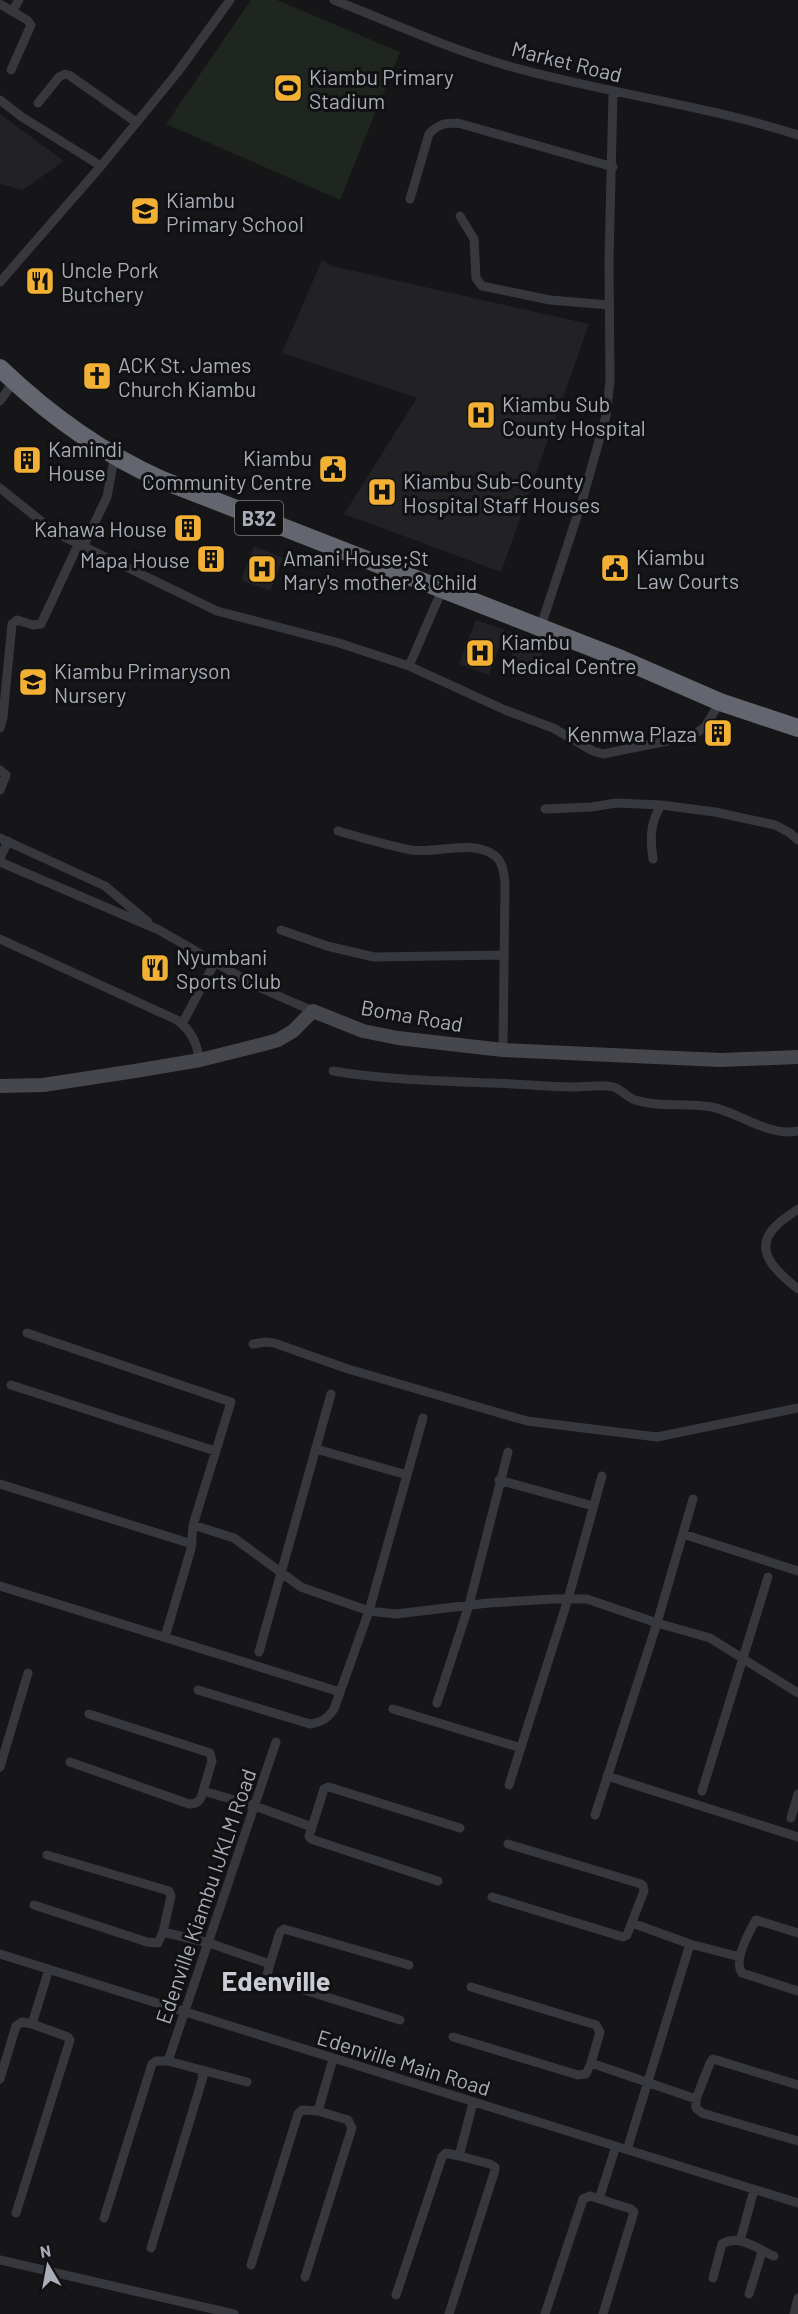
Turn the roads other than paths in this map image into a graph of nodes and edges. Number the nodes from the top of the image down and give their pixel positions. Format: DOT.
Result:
graph roads {
  1 [pos="18,0"];
  2 [pos="230,0"];
  3 [pos="334,0"];
  4 [pos="0,4"];
  5 [pos="12,11"];
  6 [pos="10,70"];
  7 [pos="613,92"];
  8 [pos="0,100"];
  9 [pos="38,103"];
  10 [pos="136,122"];
  11 [pos="798,135"];
  12 [pos="101,166"];
  13 [pos="613,167"];
  14 [pos="411,199"];
  15 [pos="460,216"];
  16 [pos="0,282"];
  17 [pos="609,305"];
  18 [pos="0,368"];
  19 [pos="14,381"];
  20 [pos="0,401"];
  21 [pos="115,454"];
  22 [pos="0,488"];
  23 [pos="81,546"];
  24 [pos="442,590"];
  25 [pos="540,629"];
  26 [pos="409,666"];
  27 [pos="720,702"];
  28 [pos="0,728"];
  29 [pos="798,728"];
  30 [pos="0,770"];
  31 [pos="0,790"];
  32 [pos="661,805"];
  33 [pos="545,809"];
  34 [pos="338,831"];
  35 [pos="4,839"];
  36 [pos="798,840"];
  37 [pos="653,859"];
  38 [pos="0,860"];
  39 [pos="159,930"];
  40 [pos="281,930"];
  41 [pos="0,939"];
  42 [pos="504,955"];
  43 [pos="215,962"];
  44 [pos="313,1011"];
  45 [pos="183,1024"];
  46 [pos="502,1050"];
  47 [pos="798,1057"];
  48 [pos="200,1060"];
  49 [pos="333,1071"];
  50 [pos="0,1086"];
  51 [pos="798,1131"];
  52 [pos="798,1209"];
  53 [pos="798,1289"];
  54 [pos="27,1334"];
  55 [pos="253,1344"];
  56 [pos="11,1384"];
  57 [pos="331,1394"];
  58 [pos="798,1408"];
  59 [pos="423,1418"];
  60 [pos="316,1449"];
  61 [pos="215,1451"];
  62 [pos="508,1452"];
  63 [pos="407,1475"];
  64 [pos="602,1476"];
  65 [pos="499,1480"];
  66 [pos="0,1484"];
  67 [pos="693,1499"];
  68 [pos="593,1506"];
  69 [pos="193,1525"];
  70 [pos="683,1534"];
  71 [pos="192,1544"];
  72 [pos="798,1570"];
  73 [pos="280,1573"];
  74 [pos="768,1577"];
  75 [pos="0,1586"];
  76 [pos="568,1599"];
  77 [pos="469,1605"];
  78 [pos="369,1611"];
  79 [pos="657,1623"];
  80 [pos="165,1637"];
  81 [pos="259,1652"];
  82 [pos="743,1658"];
  83 [pos="28,1672"];
  84 [pos="198,1690"];
  85 [pos="340,1692"];
  86 [pos="798,1693"];
  87 [pos="437,1703"];
  88 [pos="393,1709"];
  89 [pos="89,1714"];
  90 [pos="276,1742"];
  91 [pos="521,1748"];
  92 [pos="70,1762"];
  93 [pos="0,1767"];
  94 [pos="607,1776"];
  95 [pos="509,1785"];
  96 [pos="203,1791"];
  97 [pos="702,1791"];
  98 [pos="798,1794"];
  99 [pos="255,1806"];
  100 [pos="595,1815"];
  101 [pos="791,1818"];
  102 [pos="312,1827"];
  103 [pos="460,1828"];
  104 [pos="798,1837"];
  105 [pos="507,1844"];
  106 [pos="47,1855"];
  107 [pos="438,1881"];
  108 [pos="492,1897"];
  109 [pos="34,1905"];
  110 [pos="632,1923"];
  111 [pos="163,1932"];
  112 [pos="798,1933"];
  113 [pos="209,1943"];
  114 [pos="690,1944"];
  115 [pos="0,1954"];
  116 [pos="740,1957"];
  117 [pos="270,1964"];
  118 [pos="410,1965"];
  119 [pos="49,1969"];
  120 [pos="471,1987"];
  121 [pos="798,1991"];
  122 [pos="184,2012"];
  123 [pos="400,2020"];
  124 [pos="32,2024"];
  125 [pos="453,2037"];
  126 [pos="333,2059"];
  127 [pos="168,2061"];
  128 [pos="591,2063"];
  129 [pos="201,2071"];
  130 [pos="0,2079"];
  131 [pos="247,2082"];
  132 [pos="649,2083"];
  133 [pos="798,2085"];
  134 [pos="696,2099"];
  135 [pos="473,2103"];
  136 [pos="318,2110"];
  137 [pos="798,2141"];
  138 [pos="616,2146"];
  139 [pos="627,2150"];
  140 [pos="459,2156"];
  141 [pos="754,2190"];
  142 [pos="599,2199"];
  143 [pos="798,2203"];
  144 [pos="16,2213"];
  145 [pos="104,2218"];
  146 [pos="740,2241"];
  147 [pos="151,2248"];
  148 [pos="762,2252"];
  149 [pos="774,2256"];
  150 [pos="0,2260"];
  151 [pos="251,2265"];
  152 [pos="304,2277"];
  153 [pos="713,2278"];
  154 [pos="749,2294"];
  155 [pos="396,2295"];
  156 [pos="798,2298"];
  157 [pos="234,2314"];
  158 [pos="449,2314"];
  159 [pos="544,2314"];
  160 [pos="603,2314"];
  161 [pos="794,2314"];
  1 -- 5 [label="street"];
  2 -- 10 [label="street"];
  3 -- 7 [label="street, Market Road"];
  4 -- 5 [label="street"];
  5 -- 6 [label="street"];
  7 -- 11 [label="street, Market Road"];
  7 -- 13 [label="street"];
  8 -- 12 [label="street"];
  9 -- 10 [label="street"];
  10 -- 12 [label="street"];
  12 -- 16 [label="street"];
  13 -- 14 [label="street"];
  13 -- 17 [label="street"];
  15 -- 17 [label="street"];
  17 -- 25 [label="street"];
  18 -- 19 [label="highway, B32"];
  19 -- 20 [label="street"];
  19 -- 21 [label="highway, B32"];
  21 -- 23 [label="street"];
  21 -- 24 [label="highway, B32"];
  22 -- 23 [label="street"];
  23 -- 26 [label="street"];
  23 -- 28 [label="street"];
  24 -- 25 [label="highway, B32"];
  24 -- 26 [label="street"];
  25 -- 27 [label="highway, B32"];
  26 -- 27 [label="street"];
  27 -- 29 [label="highway, B32"];
  30 -- 31 [label="street"];
  32 -- 33 [label="street"];
  32 -- 36 [label="street"];
  32 -- 37 [label="street"];
  34 -- 42 [label="street"];
  35 -- 38 [label="street"];
  35 -- 39 [label="street"];
  38 -- 39 [label="street"];
  39 -- 43 [label="street"];
  40 -- 42 [label="street"];
  41 -- 45 [label="street"];
  42 -- 46 [label="street"];
  43 -- 44 [label="street"];
  43 -- 45 [label="street"];
  44 -- 46 [label="main road, Boma Road"];
  44 -- 48 [label="main road"];
  45 -- 48 [label="street"];
  46 -- 47 [label="main road, Boma Road"];
  48 -- 50 [label="main road"];
  49 -- 51 [label="street"];
  52 -- 53 [label="street"];
  54 -- 61 [label="street"];
  55 -- 58 [label="street"];
  56 -- 61 [label="street"];
  57 -- 60 [label="street"];
  59 -- 63 [label="street"];
  60 -- 63 [label="street"];
  60 -- 73 [label="street"];
  61 -- 69 [label="street"];
  62 -- 65 [label="street"];
  63 -- 78 [label="street"];
  64 -- 68 [label="street"];
  65 -- 68 [label="street"];
  65 -- 77 [label="street"];
  66 -- 71 [label="street"];
  67 -- 70 [label="street"];
  68 -- 76 [label="street"];
  69 -- 71 [label="street"];
  69 -- 73 [label="street"];
  70 -- 72 [label="street"];
  70 -- 79 [label="street"];
  71 -- 80 [label="street"];
  73 -- 78 [label="street"];
  73 -- 81 [label="street"];
  74 -- 82 [label="street"];
  75 -- 80 [label="street"];
  76 -- 77 [label="street"];
  76 -- 79 [label="street"];
  76 -- 91 [label="street"];
  77 -- 78 [label="street"];
  77 -- 87 [label="street"];
  78 -- 85 [label="street"];
  79 -- 82 [label="street"];
  79 -- 94 [label="street"];
  80 -- 85 [label="street"];
  82 -- 86 [label="street"];
  82 -- 97 [label="street"];
  83 -- 93 [label="street"];
  84 -- 85 [label="street"];
  88 -- 91 [label="street"];
  89 -- 96 [label="street"];
  90 -- 99 [label="street, Edenville Kiambu IJKLM Road"];
  91 -- 95 [label="street"];
  92 -- 96 [label="street"];
  94 -- 100 [label="street"];
  94 -- 104 [label="street"];
  96 -- 99 [label="street"];
  98 -- 101 [label="street"];
  99 -- 102 [label="street"];
  99 -- 113 [label="street, Edenville Kiambu IJKLM Road"];
  102 -- 103 [label="street"];
  102 -- 107 [label="street"];
  105 -- 110 [label="street"];
  106 -- 111 [label="street"];
  108 -- 110 [label="street"];
  109 -- 111 [label="street"];
  110 -- 114 [label="street"];
  111 -- 113 [label="street"];
  112 -- 116 [label="street"];
  113 -- 117 [label="street"];
  113 -- 122 [label="street, Edenville Kiambu IJKLM Road"];
  114 -- 116 [label="street"];
  114 -- 132 [label="street"];
  115 -- 119 [label="street, Edenville Main Road"];
  116 -- 121 [label="street"];
  117 -- 118 [label="street"];
  117 -- 123 [label="street"];
  119 -- 122 [label="street, Edenville Main Road"];
  119 -- 124 [label="street"];
  120 -- 128 [label="street"];
  122 -- 126 [label="street, Edenville Main Road"];
  122 -- 127 [label="street, Edenville Kiambu IJKLM Road"];
  124 -- 130 [label="street"];
  124 -- 144 [label="street"];
  125 -- 128 [label="street"];
  126 -- 135 [label="street, Edenville Main Road"];
  126 -- 136 [label="street"];
  127 -- 129 [label="street"];
  127 -- 145 [label="street"];
  128 -- 132 [label="street"];
  129 -- 131 [label="street"];
  129 -- 147 [label="street"];
  132 -- 134 [label="street"];
  132 -- 139 [label="street"];
  133 -- 134 [label="street"];
  134 -- 137 [label="street"];
  135 -- 138 [label="street, Edenville Main Road"];
  135 -- 140 [label="street"];
  136 -- 151 [label="street"];
  136 -- 152 [label="street"];
  138 -- 139 [label="street, Edenville Main Road"];
  138 -- 142 [label="street"];
  139 -- 141 [label="street, Edenville Main Road"];
  140 -- 155 [label="street"];
  140 -- 158 [label="street"];
  141 -- 143 [label="street, Edenville Main Road"];
  141 -- 146 [label="street"];
  142 -- 159 [label="street"];
  142 -- 160 [label="street"];
  146 -- 148 [label="street"];
  146 -- 153 [label="street"];
  148 -- 149 [label="street"];
  148 -- 154 [label="street"];
  150 -- 157 [label="street"];
  156 -- 161 [label="street"];
}
